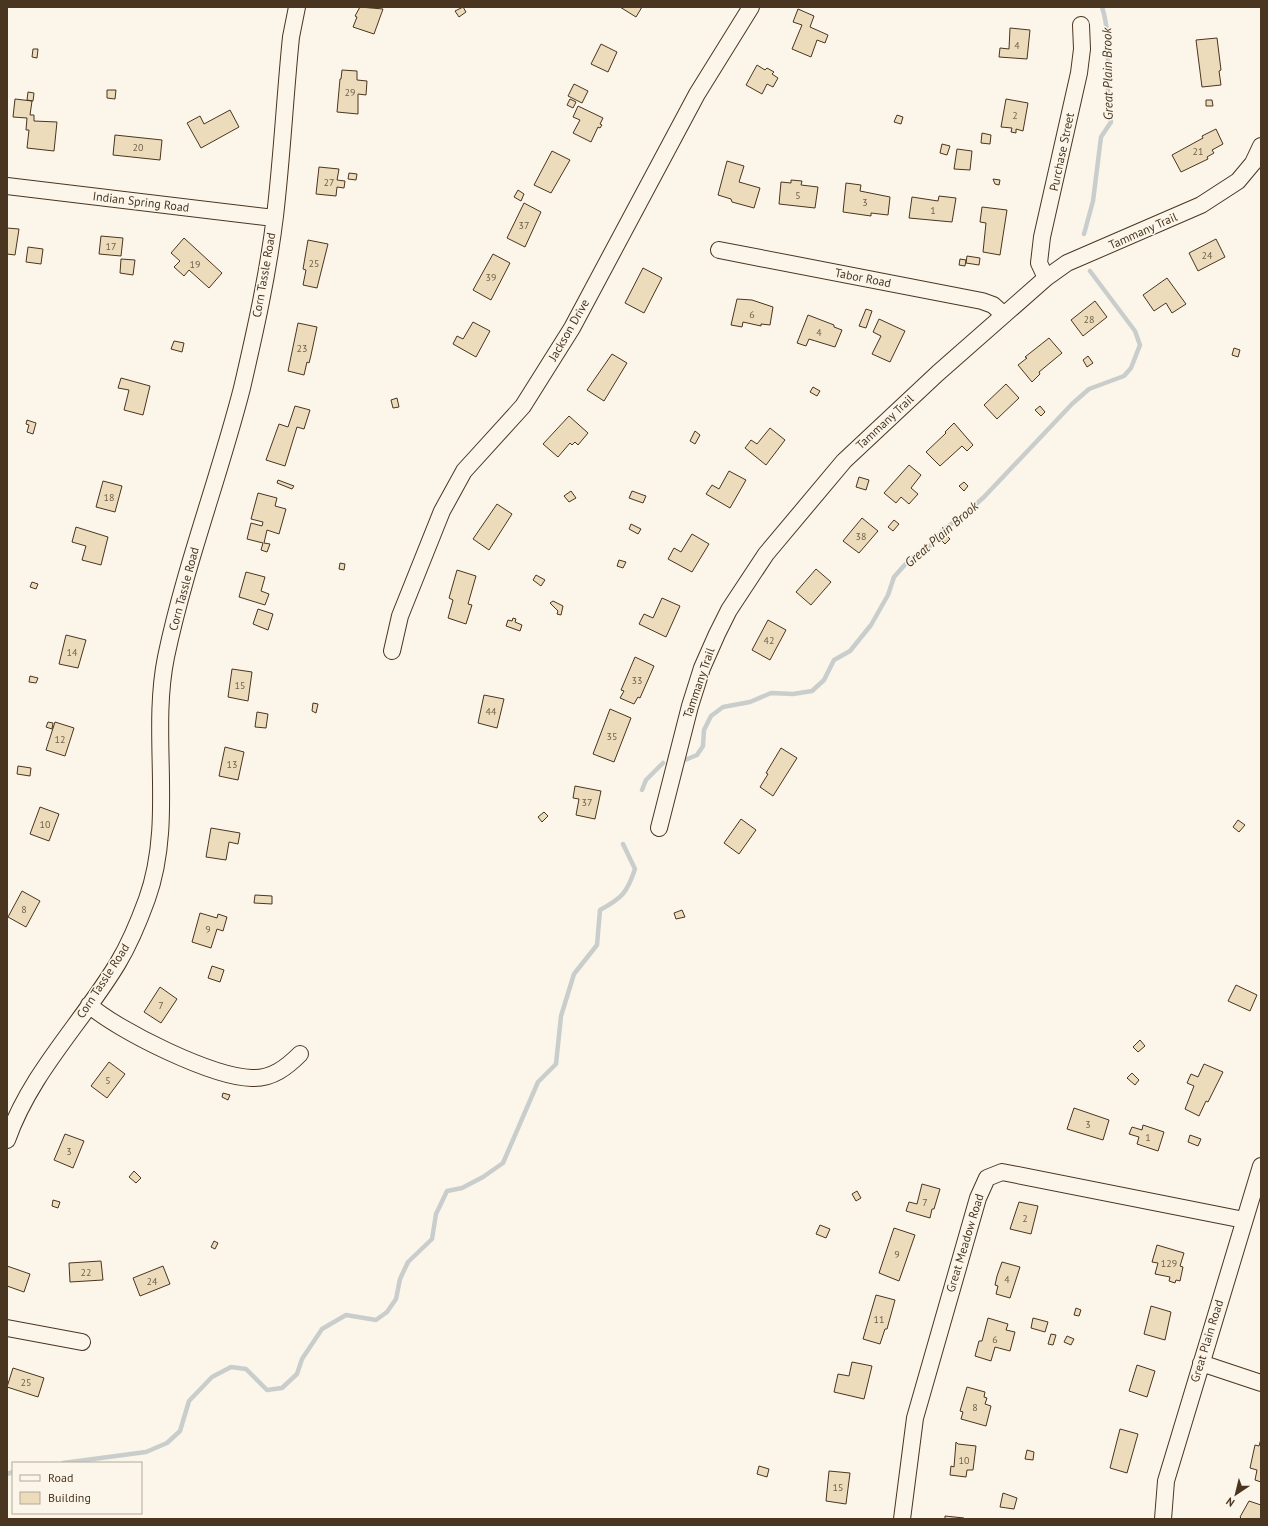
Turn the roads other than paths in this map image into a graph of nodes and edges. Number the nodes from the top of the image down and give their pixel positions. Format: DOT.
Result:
graph roads {
  1 [pos="298,7"];
  2 [pos="751,7"];
  3 [pos="1081,24"];
  4 [pos="1261,146"];
  5 [pos="7,186"];
  6 [pos="274,218"];
  7 [pos="719,250"];
  8 [pos="1046,278"];
  9 [pos="1004,315"];
  10 [pos="392,651"];
  11 [pos="659,828"];
  12 [pos="89,1005"];
  13 [pos="300,1054"];
  14 [pos="7,1140"];
  15 [pos="1261,1166"];
  16 [pos="1244,1220"];
  17 [pos="7,1328"];
  18 [pos="82,1342"];
  19 [pos="1201,1363"];
  20 [pos="1261,1383"];
  21 [pos="902,1519"];
  22 [pos="1163,1519"];
  1 -- 6 [label="street, Corn Tassle Road"];
  2 -- 10 [label="street, Jackson Drive"];
  3 -- 8 [label="street, Purchase Street"];
  4 -- 8 [label="street, Tammany Trail"];
  5 -- 6 [label="street, Indian Spring Road"];
  6 -- 12 [label="street, Corn Tassle Road"];
  7 -- 9 [label="street, Tabor Road"];
  8 -- 9 [label="street, Tammany Trail"];
  9 -- 11 [label="street, Tammany Trail"];
  12 -- 13 [label="street"];
  12 -- 14 [label="street, Corn Tassle Road"];
  15 -- 16 [label="street, Great Plain Road"];
  16 -- 19 [label="street, Great Plain Road"];
  16 -- 21 [label="street, Great Meadow Road"];
  17 -- 18 [label="street"];
  19 -- 20 [label="street"];
  19 -- 22 [label="street, Great Plain Road"];
}
